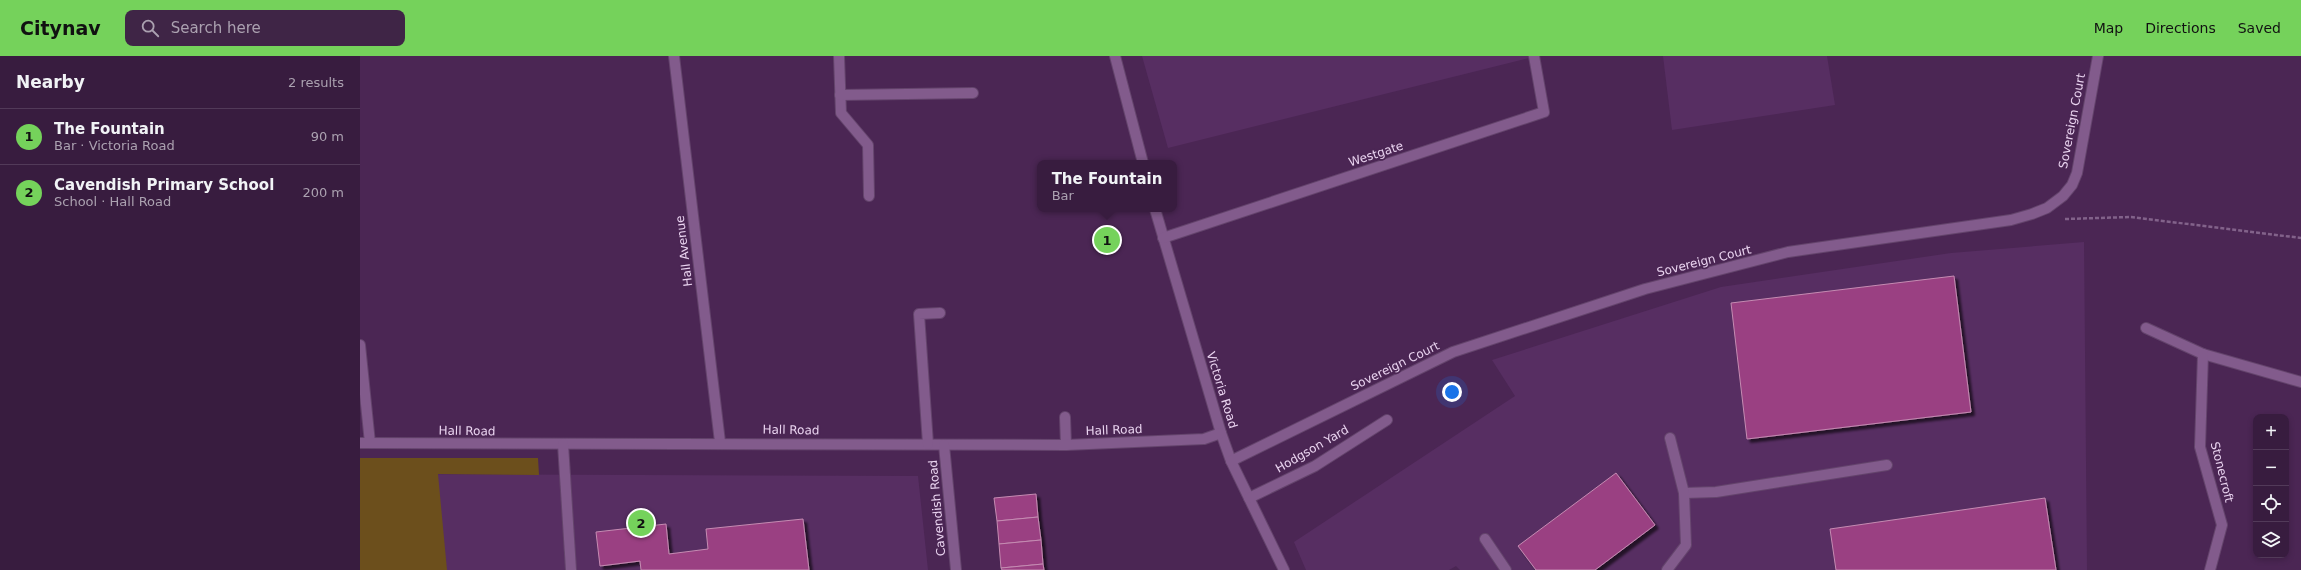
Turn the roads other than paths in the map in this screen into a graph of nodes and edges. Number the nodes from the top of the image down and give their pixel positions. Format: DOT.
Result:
graph roads {
  1 [pos="674,56"];
  2 [pos="839,56"];
  3 [pos="1115,56"];
  4 [pos="1534,56"];
  5 [pos="2098,56"];
  6 [pos="973,93"];
  7 [pos="840,95"];
  8 [pos="1142,160"];
  9 [pos="869,196"];
  10 [pos="1156,212"];
  11 [pos="1163,238"];
  12 [pos="940,313"];
  13 [pos="2146,328"];
  14 [pos="360,345"];
  15 [pos="2203,354"];
  16 [pos="2301,382"];
  17 [pos="1065,417"];
  18 [pos="1387,420"];
  19 [pos="1221,433"];
  20 [pos="1670,438"];
  21 [pos="720,442"];
  22 [pos="365,443"];
  23 [pos="563,444"];
  24 [pos="928,444"];
  25 [pos="944,445"];
  26 [pos="1066,445"];
  27 [pos="1231,461"];
  28 [pos="1887,465"];
  29 [pos="1684,493"];
  30 [pos="1249,498"];
  31 [pos="1485,539"];
  32 [pos="572,570"];
  33 [pos="956,570"];
  34 [pos="1284,570"];
  35 [pos="1506,570"];
  36 [pos="1668,570"];
  37 [pos="2210,570"];
  1 -- 21 [label="street, Hall Avenue"];
  2 -- 7 [label="street"];
  3 -- 8 [label="street"];
  4 -- 11 [label="street, Westgate"];
  5 -- 27 [label="street, Sovereign Court"];
  6 -- 7 [label="street"];
  7 -- 9 [label="street"];
  10 -- 11 [label="street, Victoria Road"];
  11 -- 19 [label="street, Victoria Road"];
  12 -- 24 [label="street"];
  13 -- 15 [label="street"];
  14 -- 22 [label="street"];
  15 -- 16 [label="street"];
  15 -- 37 [label="street, Stonecroft"];
  17 -- 26 [label="street"];
  18 -- 30 [label="street, Hodgson Yard"];
  19 -- 26 [label="street, Hall Road"];
  19 -- 27 [label="street, Victoria Road"];
  20 -- 29 [label="street"];
  21 -- 23 [label="street, Hall Road"];
  21 -- 24 [label="street, Hall Road"];
  22 -- 23 [label="street, Hall Road"];
  23 -- 32 [label="street"];
  24 -- 25 [label="street, Hall Road"];
  25 -- 26 [label="street, Hall Road"];
  25 -- 33 [label="street, Cavendish Road"];
  27 -- 30 [label="street, Victoria Road"];
  28 -- 29 [label="street"];
  29 -- 36 [label="street"];
  30 -- 34 [label="street, Victoria Road"];
  31 -- 35 [label="street"];
}
